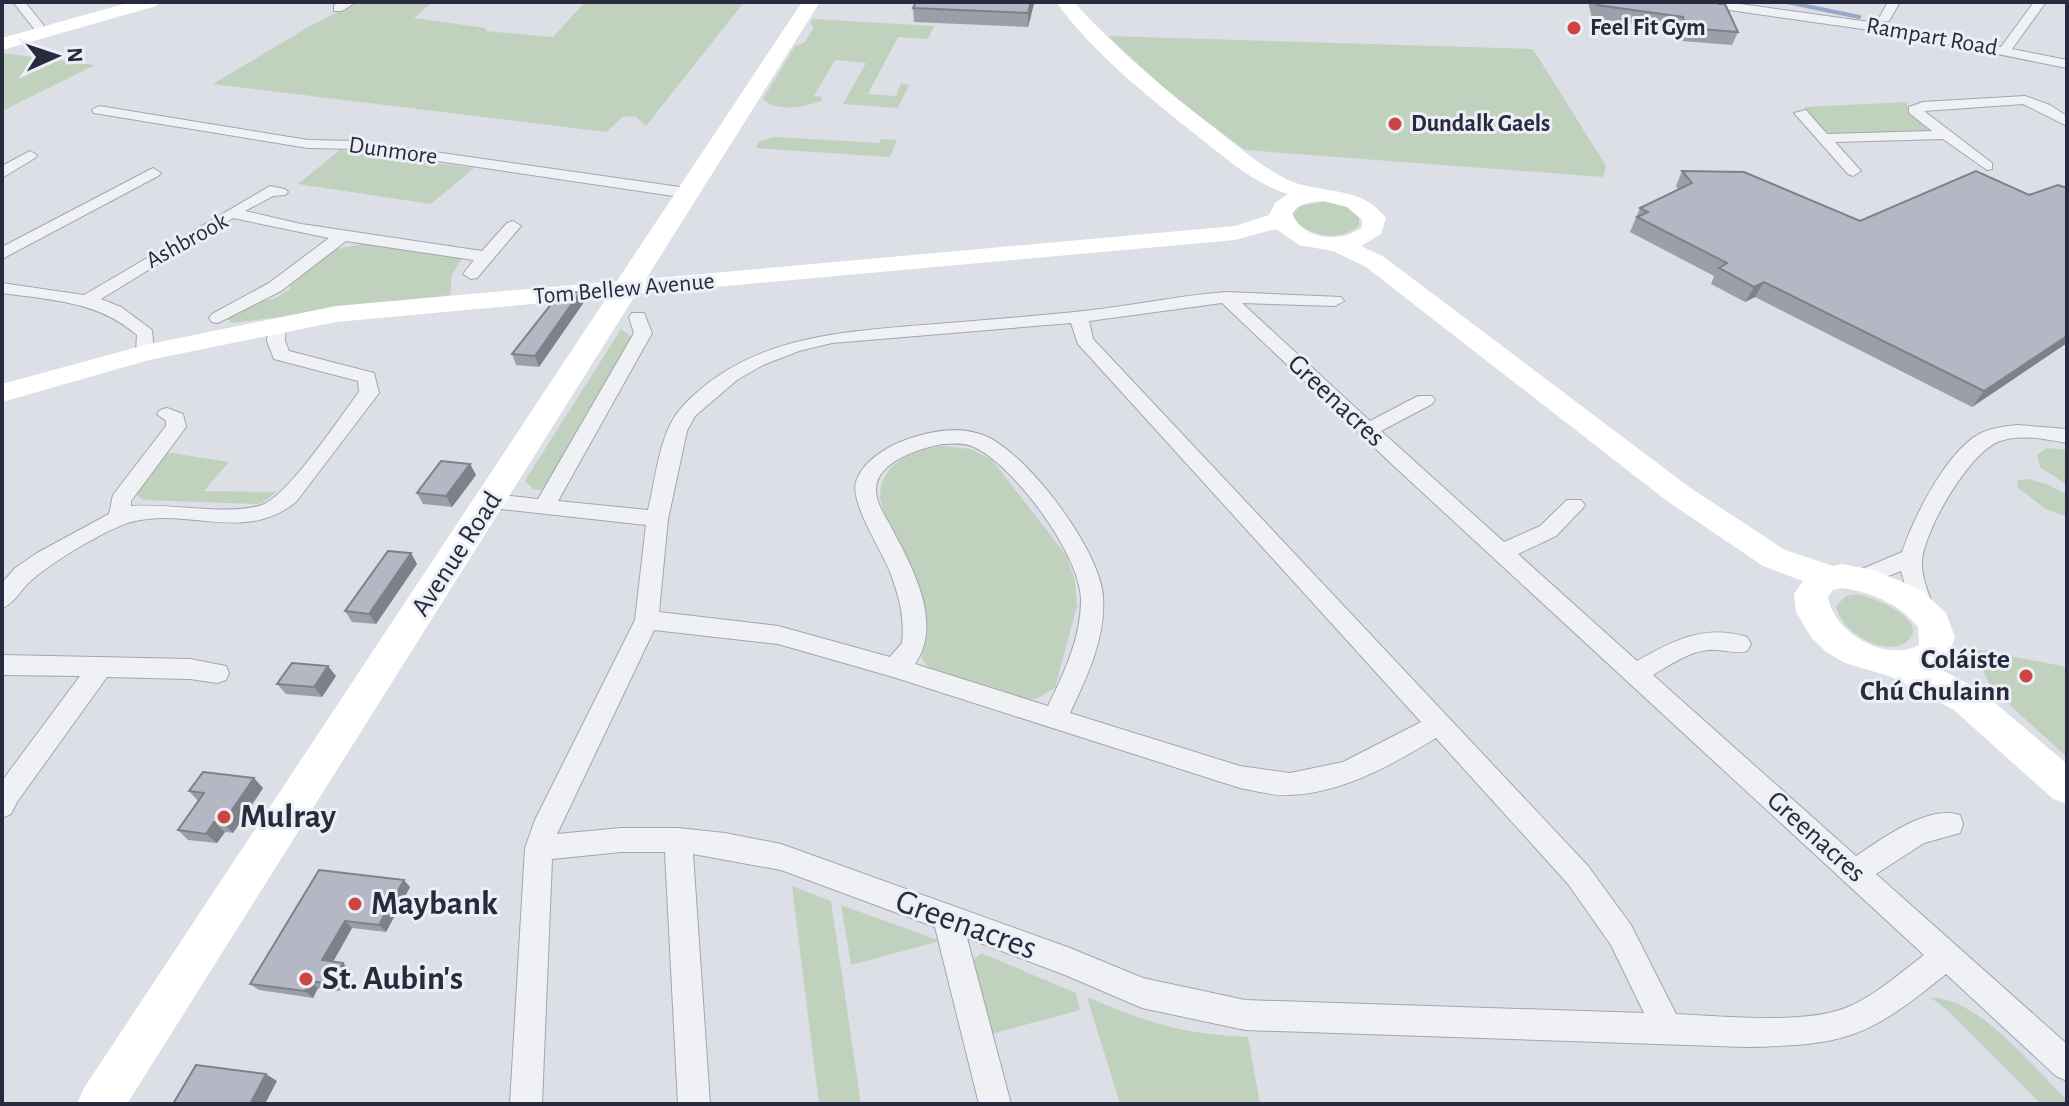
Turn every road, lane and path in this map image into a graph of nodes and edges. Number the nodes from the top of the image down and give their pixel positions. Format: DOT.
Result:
graph roads {
  1 [pos="19,2"];
  2 [pos="811,2"];
  3 [pos="1701,2"];
  4 [pos="1894,2"];
  5 [pos="2040,2"];
  6 [pos="144,4"];
  7 [pos="1073,6"];
  8 [pos="1885,18"];
  9 [pos="43,32"];
  10 [pos="2,44"];
  11 [pos="2005,50"];
  12 [pos="2067,64"];
  13 [pos="99,110"];
  14 [pos="1801,113"];
  15 [pos="2067,122"];
  16 [pos="1946,135"];
  17 [pos="1824,138"];
  18 [pos="30,155"];
  19 [pos="1987,166"];
  20 [pos="1853,171"];
  21 [pos="2,173"];
  22 [pos="153,173"];
  23 [pos="280,192"];
  24 [pos="687,193"];
  25 [pos="1286,210"];
  26 [pos="231,213"];
  27 [pos="513,226"];
  28 [pos="343,235"];
  29 [pos="1370,249"];
  30 [pos="2,254"];
  31 [pos="487,257"];
  32 [pos="471,274"];
  33 [pos="2,288"];
  34 [pos="625,289"];
  35 [pos="1226,297"];
  36 [pos="86,301"];
  37 [pos="1335,301"];
  38 [pos="638,317"];
  39 [pos="1079,317"];
  40 [pos="218,318"];
  41 [pos="277,324"];
  42 [pos="145,343"];
  43 [pos="2,393"];
  44 [pos="1425,400"];
  45 [pos="167,414"];
  46 [pos="1368,430"];
  47 [pos="2067,436"];
  48 [pos="491,501"];
  49 [pos="1574,505"];
  50 [pos="544,507"];
  51 [pos="120,518"];
  52 [pos="657,519"];
  53 [pos="1503,552"];
  54 [pos="1911,557"];
  55 [pos="1835,586"];
  56 [pos="2,599"];
  57 [pos="1922,609"];
  58 [pos="647,620"];
  59 [pos="1739,644"];
  60 [pos="1937,647"];
  61 [pos="2,665"];
  62 [pos="1901,665"];
  63 [pos="893,667"];
  64 [pos="100,668"];
  65 [pos="217,673"];
  66 [pos="1636,673"];
  67 [pos="1967,700"];
  68 [pos="1054,720"];
  69 [pos="1436,725"];
  70 [pos="2067,787"];
  71 [pos="2,806"];
  72 [pos="1950,824"];
  73 [pos="678,840"];
  74 [pos="539,848"];
  75 [pos="1855,872"];
  76 [pos="948,920"];
  77 [pos="1946,956"];
  78 [pos="1667,1028"];
  79 [pos="2067,1065"];
  80 [pos="100,1104"];
  81 [pos="526,1104"];
  82 [pos="694,1104"];
  83 [pos="995,1104"];
  1 -- 9 [label="street"];
  2 -- 24 [label="street, Avenue Road"];
  3 -- 11 [label="street, Rampart Road"];
  4 -- 8 [label="street"];
  5 -- 11 [label="street"];
  6 -- 9 [label="street"];
  7 -- 25 [label="street"];
  9 -- 10 [label="street"];
  11 -- 12 [label="street, Rampart Road"];
  13 -- 24 [label="street, Dunmore"];
  14 -- 17 [label="street"];
  15 -- 16 [label="street"];
  16 -- 17 [label="street"];
  16 -- 19 [label="street"];
  17 -- 20 [label="street"];
  18 -- 21 [label="street"];
  22 -- 30 [label="street"];
  23 -- 26 [label="street"];
  24 -- 34 [label="street, Avenue Road"];
  25 -- 29 [label="street, Tom Bellew Avenue"];
  25 -- 29 [label="street"];
  25 -- 34 [label="street, Tom Bellew Avenue"];
  26 -- 28 [label="street, Ashbrook"];
  26 -- 36 [label="street, Ashbrook"];
  27 -- 31 [label="street"];
  28 -- 31 [label="street, Ashbrook"];
  28 -- 40 [label="street"];
  29 -- 55 [label="street, Tom Bellew Avenue"];
  31 -- 32 [label="street"];
  33 -- 36 [label="street"];
  34 -- 41 [label="street, Tom Bellew Avenue"];
  34 -- 48 [label="street, Avenue Road"];
  35 -- 37 [label="street"];
  35 -- 39 [label="street"];
  35 -- 46 [label="street, Greenacres"];
  36 -- 42 [label="street"];
  38 -- 50 [label="street"];
  39 -- 52 [label="street"];
  39 -- 69 [label="street"];
  41 -- 42 [label="street, Tom Bellew Avenue"];
  41 -- 51 [label="street"];
  42 -- 43 [label="street, Tom Bellew Avenue"];
  44 -- 46 [label="street"];
  45 -- 51 [label="street"];
  46 -- 53 [label="street, Greenacres"];
  47 -- 54 [label="street"];
  48 -- 50 [label="street"];
  48 -- 80 [label="street, Avenue Road"];
  49 -- 53 [label="street"];
  50 -- 52 [label="street"];
  51 -- 56 [label="street"];
  52 -- 58 [label="street"];
  53 -- 66 [label="street, Greenacres"];
  54 -- 55 [label="street"];
  54 -- 57 [label="street"];
  55 -- 57 [label="street"];
  55 -- 62 [label="street, Tom Bellew Avenue"];
  57 -- 60 [label="street"];
  58 -- 63 [label="street"];
  58 -- 74 [label="street"];
  59 -- 66 [label="street"];
  60 -- 62 [label="street"];
  60 -- 67 [label="street"];
  61 -- 64 [label="street"];
  62 -- 67 [label="street, Tom Bellew Avenue"];
  63 -- 68 [label="street"];
  63 -- 68 [label="street"];
  64 -- 65 [label="street"];
  64 -- 71 [label="street"];
  66 -- 75 [label="street, Greenacres"];
  67 -- 70 [label="street"];
  68 -- 69 [label="street"];
  69 -- 78 [label="street"];
  72 -- 75 [label="street"];
  73 -- 74 [label="street, Greenacres"];
  73 -- 76 [label="street, Greenacres"];
  73 -- 82 [label="street"];
  74 -- 81 [label="street"];
  75 -- 77 [label="street, Greenacres"];
  76 -- 78 [label="street, Greenacres"];
  76 -- 83 [label="street"];
  77 -- 78 [label="street, Greenacres"];
  77 -- 79 [label="street, Greenacres"];
}
